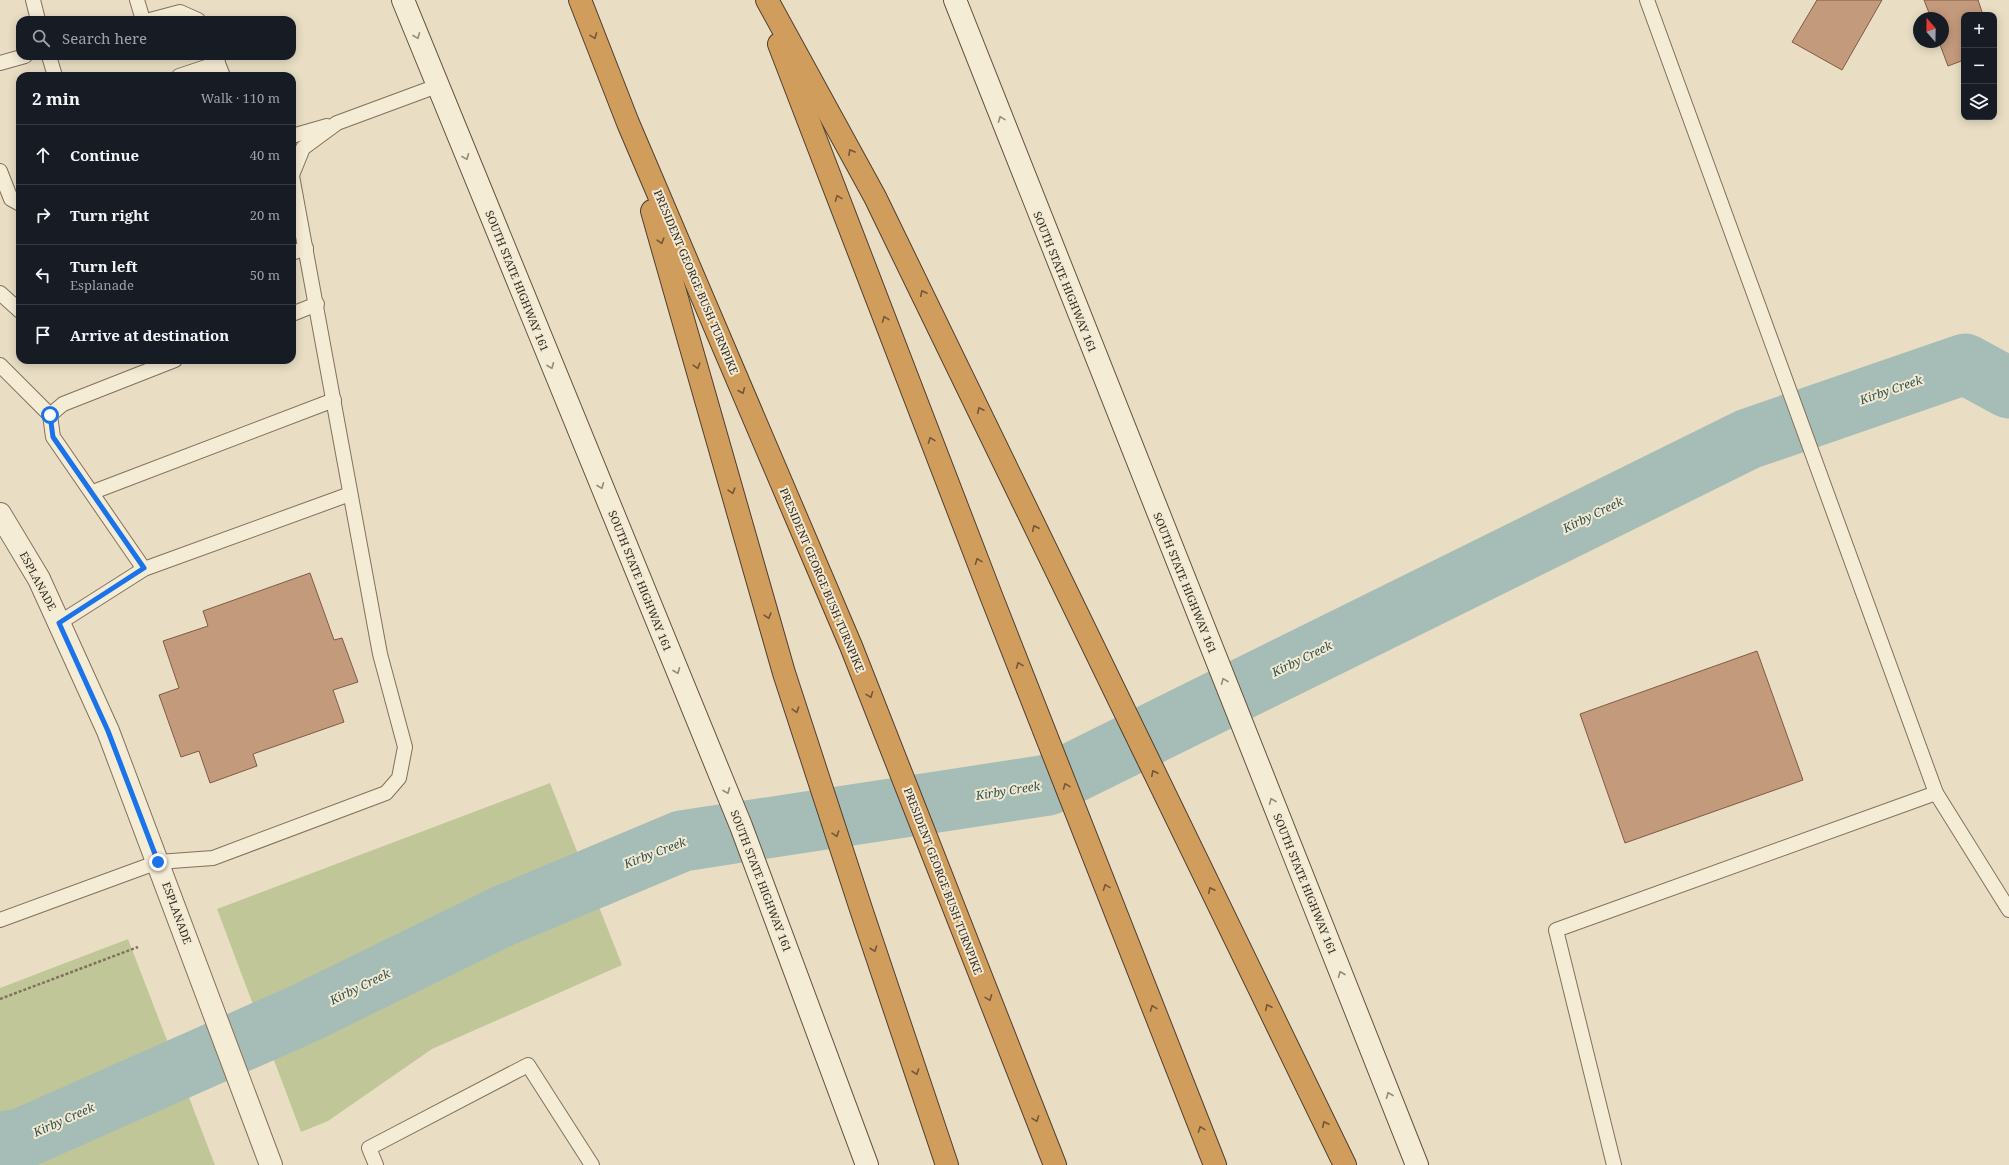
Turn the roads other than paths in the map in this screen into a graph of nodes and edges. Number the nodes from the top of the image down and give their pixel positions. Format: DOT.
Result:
graph roads {
  1 [pos="33,0"];
  2 [pos="137,0"];
  3 [pos="403,0"];
  4 [pos="580,0"];
  5 [pos="762,0"];
  6 [pos="767,0"];
  7 [pos="955,0"];
  8 [pos="1647,0"];
  9 [pos="37,16"];
  10 [pos="142,16"];
  11 [pos="165,16"];
  12 [pos="189,16"];
  13 [pos="16,59"];
  14 [pos="50,60"];
  15 [pos="0,63"];
  16 [pos="218,65"];
  17 [pos="54,72"];
  18 [pos="193,72"];
  19 [pos="437,86"];
  20 [pos="337,122"];
  21 [pos="628,123"];
  22 [pos="296,135"];
  23 [pos="296,165"];
  24 [pos="0,170"];
  25 [pos="296,196"];
  26 [pos="16,202"];
  27 [pos="306,248"];
  28 [pos="296,252"];
  29 [pos="0,293"];
  30 [pos="317,304"];
  31 [pos="16,307"];
  32 [pos="296,312"];
  33 [pos="165,364"];
  34 [pos="0,365"];
  35 [pos="334,400"];
  36 [pos="50,415"];
  37 [pos="93,492"];
  38 [pos="350,494"];
  39 [pos="0,514"];
  40 [pos="144,568"];
  41 [pos="59,623"];
  42 [pos="1936,793"];
  43 [pos="158,862"];
  44 [pos="2009,910"];
  45 [pos="0,920"];
  46 [pos="1344,1162"];
  47 [pos="271,1165"];
  48 [pos="376,1165"];
  49 [pos="592,1165"];
  50 [pos="868,1165"];
  51 [pos="947,1165"];
  52 [pos="1054,1165"];
  53 [pos="1215,1165"];
  54 [pos="1417,1165"];
  55 [pos="1614,1165"];
  1 -- 9 [label="lane"];
  2 -- 10 [label="lane"];
  3 -- 19 [label="main road, SOUTH STATE HIGHWAY 161, one-way"];
  4 -- 21 [label="highway, PRESIDENT GEORGE BUSH TURNPIKE, one-way"];
  53 -- 5 [label="highway, one-way"];
  46 -- 6 [label="highway, one-way"];
  54 -- 7 [label="main road, SOUTH STATE HIGHWAY 161, one-way"];
  8 -- 42 [label="lane"];
  11 -- 12 [label="lane"];
  13 -- 15 [label="lane"];
  14 -- 17 [label="lane"];
  16 -- 18 [label="lane"];
  19 -- 20 [label="lane"];
  19 -- 50 [label="main road, SOUTH STATE HIGHWAY 161, one-way"];
  20 -- 22 [label="lane"];
  20 -- 23 [label="lane"];
  21 -- 51 [label="highway, one-way"];
  21 -- 52 [label="highway, PRESIDENT GEORGE BUSH TURNPIKE, one-way"];
  24 -- 26 [label="lane"];
  25 -- 27 [label="lane"];
  27 -- 28 [label="lane"];
  27 -- 30 [label="lane"];
  29 -- 31 [label="lane"];
  30 -- 32 [label="lane"];
  30 -- 35 [label="lane"];
  33 -- 36 [label="lane"];
  34 -- 36 [label="lane"];
  35 -- 37 [label="lane"];
  35 -- 38 [label="lane"];
  36 -- 37 [label="lane"];
  37 -- 40 [label="lane"];
  38 -- 40 [label="lane"];
  38 -- 43 [label="lane"];
  39 -- 41 [label="main road, ESPLANADE"];
  40 -- 41 [label="lane"];
  41 -- 43 [label="main road, ESPLANADE"];
  42 -- 44 [label="lane"];
  42 -- 55 [label="lane"];
  43 -- 45 [label="lane"];
  43 -- 47 [label="main road, ESPLANADE"];
  48 -- 49 [label="lane"];
}
